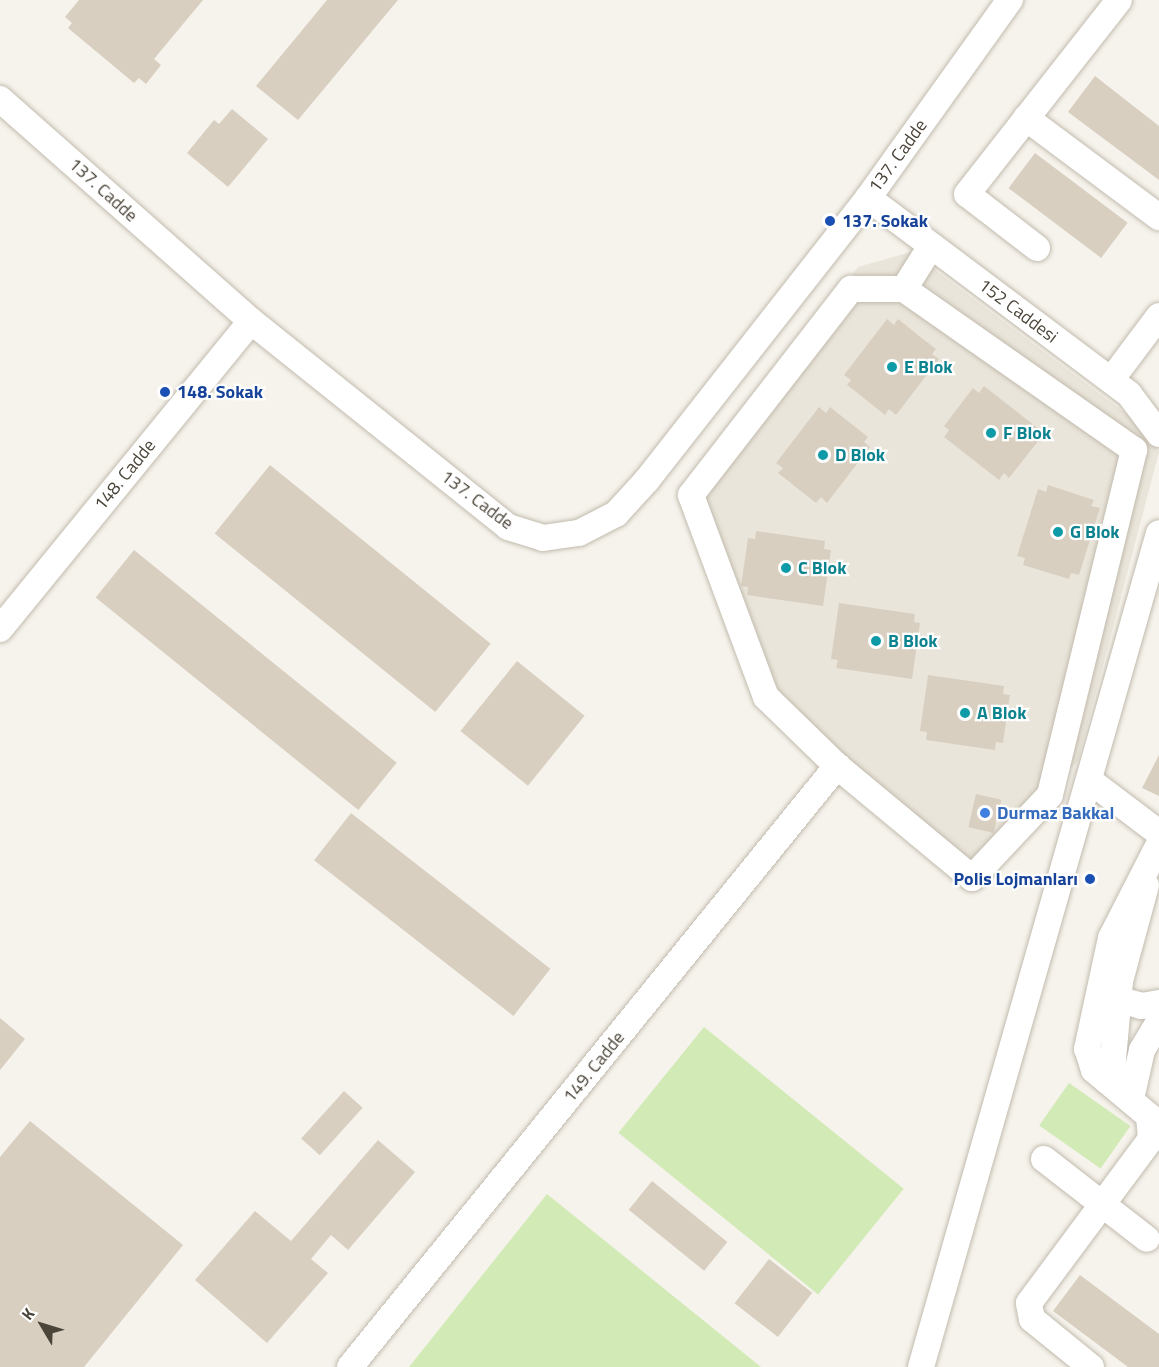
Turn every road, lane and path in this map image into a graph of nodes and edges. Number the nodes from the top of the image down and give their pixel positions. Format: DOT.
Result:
graph roads {
  1 [pos="1010,0"];
  2 [pos="1119,0"];
  3 [pos="0,99"];
  4 [pos="1026,118"];
  5 [pos="868,198"];
  6 [pos="1159,217"];
  7 [pos="932,246"];
  8 [pos="1037,248"];
  9 [pos="904,289"];
  10 [pos="1159,316"];
  11 [pos="251,321"];
  12 [pos="1111,380"];
  13 [pos="1159,434"];
  14 [pos="1159,533"];
  15 [pos="0,629"];
  16 [pos="837,766"];
  17 [pos="1089,780"];
  18 [pos="1159,833"];
  19 [pos="1159,844"];
  20 [pos="1106,997"];
  21 [pos="1159,1003"];
  22 [pos="1159,1022"];
  23 [pos="1131,1099"];
  24 [pos="1044,1159"];
  25 [pos="1102,1204"];
  26 [pos="1147,1239"];
  27 [pos="350,1367"];
  28 [pos="921,1367"];
  29 [pos="1091,1367"];
  1 -- 5 [label="street, 137. Cadde"];
  2 -- 4 [label="street"];
  3 -- 11 [label="street, 137. Cadde"];
  4 -- 6 [label="street"];
  4 -- 8 [label="street"];
  5 -- 7 [label="street, 152 Caddesi"];
  5 -- 11 [label="street, 137. Cadde"];
  7 -- 9 [label="street"];
  7 -- 12 [label="street, 152 Caddesi"];
  9 -- 16 [label="street"];
  9 -- 16 [label="street"];
  10 -- 12 [label="street"];
  11 -- 15 [label="street, 148. Cadde"];
  12 -- 13 [label="street, 152 Caddesi"];
  14 -- 17 [label="street"];
  16 -- 27 [label="street, 149. Cadde"];
  17 -- 18 [label="street"];
  17 -- 28 [label="street"];
  19 -- 20 [label="street"];
  20 -- 21 [label="street"];
  20 -- 23 [label="street"];
  22 -- 23 [label="street"];
  23 -- 25 [label="street"];
  24 -- 25 [label="street"];
  25 -- 26 [label="street"];
  25 -- 29 [label="street"];
}
